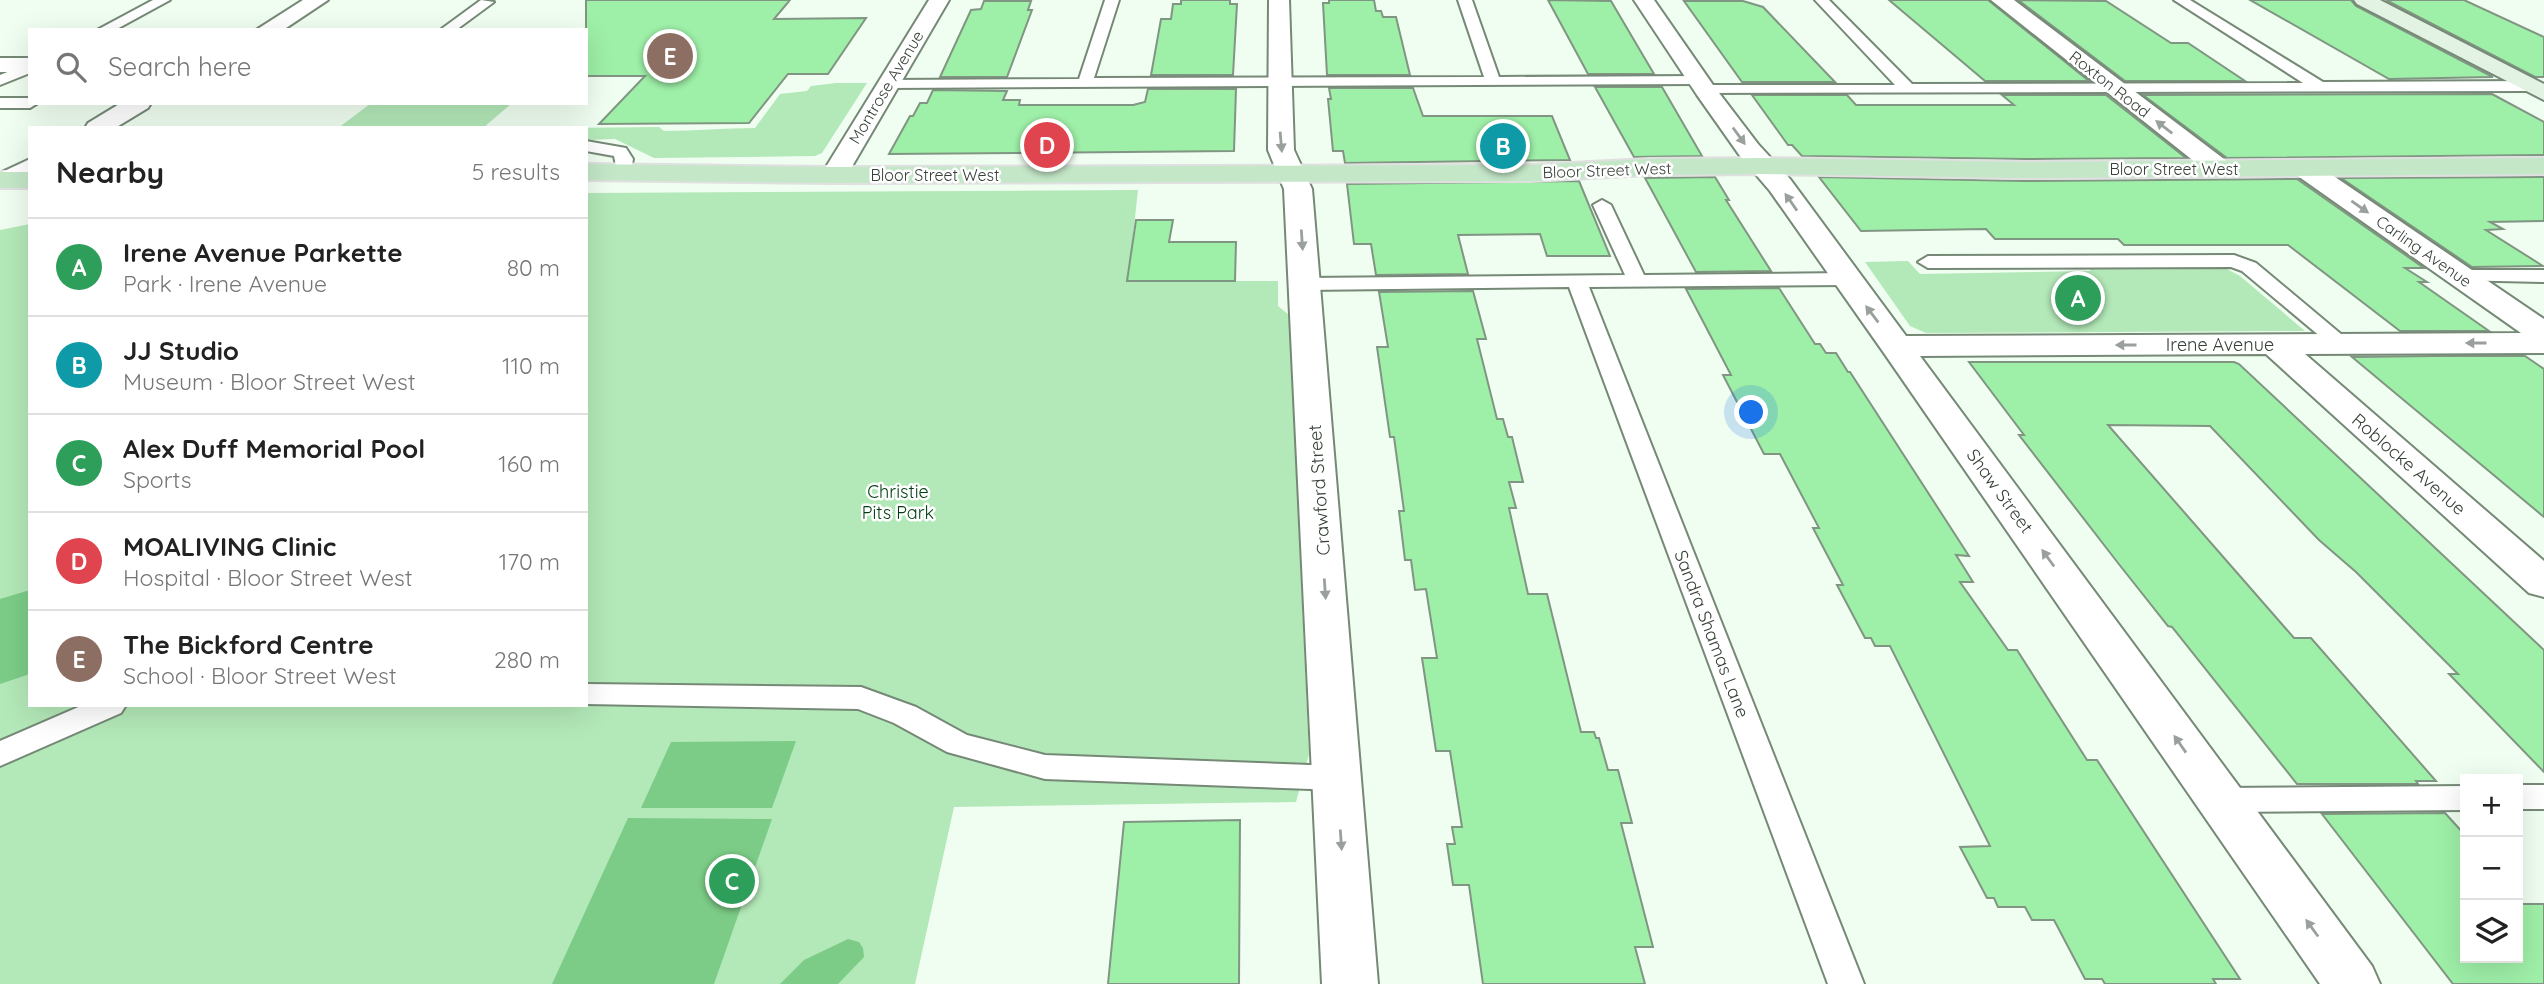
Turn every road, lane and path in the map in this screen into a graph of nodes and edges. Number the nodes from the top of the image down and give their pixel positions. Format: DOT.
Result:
graph roads {
  1 [pos="163,0"];
  2 [pos="318,0"];
  3 [pos="939,0"];
  4 [pos="1112,0"];
  5 [pos="1279,0"];
  6 [pos="1465,0"];
  7 [pos="1644,0"];
  8 [pos="1822,0"];
  9 [pos="2001,0"];
  10 [pos="2181,0"];
  11 [pos="2364,0"];
  12 [pos="487,2"];
  13 [pos="108,28"];
  14 [pos="270,28"];
  15 [pos="450,28"];
  16 [pos="0,65"];
  17 [pos="28,66"];
  18 [pos="28,67"];
  19 [pos="0,81"];
  20 [pos="1493,81"];
  21 [pos="888,84"];
  22 [pos="1085,84"];
  23 [pos="2535,85"];
  24 [pos="2113,86"];
  25 [pos="2321,87"];
  26 [pos="1908,89"];
  27 [pos="1280,91"];
  28 [pos="1701,91"];
  29 [pos="1420,97"];
  30 [pos="0,103"];
  31 [pos="28,103"];
  32 [pos="136,105"];
  33 [pos="100,126"];
  34 [pos="588,146"];
  35 [pos="1763,166"];
  36 [pos="2544,166"];
  37 [pos="2218,168"];
  38 [pos="2304,168"];
  39 [pos="624,172"];
  40 [pos="588,173"];
  41 [pos="1291,173"];
  42 [pos="834,175"];
  43 [pos="1602,205"];
  44 [pos="1928,262"];
  45 [pos="2460,276"];
  46 [pos="2544,276"];
  47 [pos="1847,279"];
  48 [pos="1638,282"];
  49 [pos="1305,284"];
  50 [pos="1578,284"];
  51 [pos="2544,334"];
  52 [pos="2544,343"];
  53 [pos="2274,344"];
  54 [pos="2341,344"];
  55 [pos="1896,346"];
  56 [pos="2544,583"];
  57 [pos="588,694"];
  58 [pos="106,707"];
  59 [pos="0,754"];
  60 [pos="1337,778"];
  61 [pos="2523,797"];
  62 [pos="2544,797"];
  63 [pos="2460,798"];
  64 [pos="2220,800"];
  65 [pos="1350,984"];
  66 [pos="1846,984"];
  67 [pos="2352,984"];
  1 -- 13 [label="lane"];
  2 -- 14 [label="street"];
  3 -- 21 [label="street, Montrose Avenue"];
  4 -- 22 [label="lane"];
  5 -- 27 [label="street, Crawford Street"];
  6 -- 20 [label="lane"];
  7 -- 28 [label="street, Shaw Street"];
  8 -- 26 [label="lane"];
  9 -- 24 [label="street, Roxton Road"];
  10 -- 25 [label="lane"];
  11 -- 23 [label="street"];
  12 -- 15 [label="lane"];
  16 -- 17 [label="street"];
  18 -- 19 [label="lane"];
  20 -- 27 [label="lane"];
  20 -- 28 [label="lane"];
  21 -- 22 [label="lane"];
  21 -- 42 [label="street, Montrose Avenue"];
  22 -- 27 [label="lane"];
  23 -- 25 [label="lane"];
  24 -- 25 [label="lane"];
  24 -- 26 [label="lane"];
  37 -- 24 [label="street, Roxton Road, one-way"];
  26 -- 28 [label="lane"];
  27 -- 29 [label="lane"];
  27 -- 41 [label="street, Crawford Street, one-way"];
  28 -- 35 [label="street, Shaw Street, one-way"];
  30 -- 31 [label="lane"];
  32 -- 33 [label="street"];
  34 -- 39 [label="lane"];
  35 -- 37 [label="main road, Bloor Street West"];
  35 -- 41 [label="main road, Bloor Street West"];
  47 -- 35 [label="street, Shaw Street, one-way"];
  36 -- 38 [label="main road, Bloor Street West"];
  37 -- 38 [label="main road, Bloor Street West"];
  38 -- 45 [label="street, Carling Avenue, one-way"];
  39 -- 40 [label="main road, Bloor Street West"];
  39 -- 42 [label="main road, Bloor Street West"];
  41 -- 42 [label="main road, Bloor Street West"];
  41 -- 49 [label="street, Crawford Street, one-way"];
  43 -- 48 [label="lane"];
  44 -- 54 [label="lane"];
  45 -- 46 [label="lane"];
  45 -- 51 [label="street, Carling Avenue"];
  47 -- 48 [label="lane"];
  55 -- 47 [label="street, Shaw Street, one-way"];
  48 -- 50 [label="lane"];
  49 -- 50 [label="lane"];
  49 -- 60 [label="street, Crawford Street, one-way"];
  50 -- 66 [label="lane, Sandra Shamas Lane"];
  52 -- 54 [label="street, Irene Avenue, one-way"];
  53 -- 54 [label="street, Irene Avenue"];
  53 -- 55 [label="street, Irene Avenue, one-way"];
  53 -- 56 [label="street, Roblocke Avenue"];
  64 -- 55 [label="street, Shaw Street, one-way"];
  57 -- 60 [label="lane"];
  58 -- 59 [label="lane"];
  60 -- 65 [label="street, Crawford Street, one-way"];
  61 -- 62 [label="lane"];
  63 -- 64 [label="lane"];
  67 -- 64 [label="street, Shaw Street, one-way"];
}
